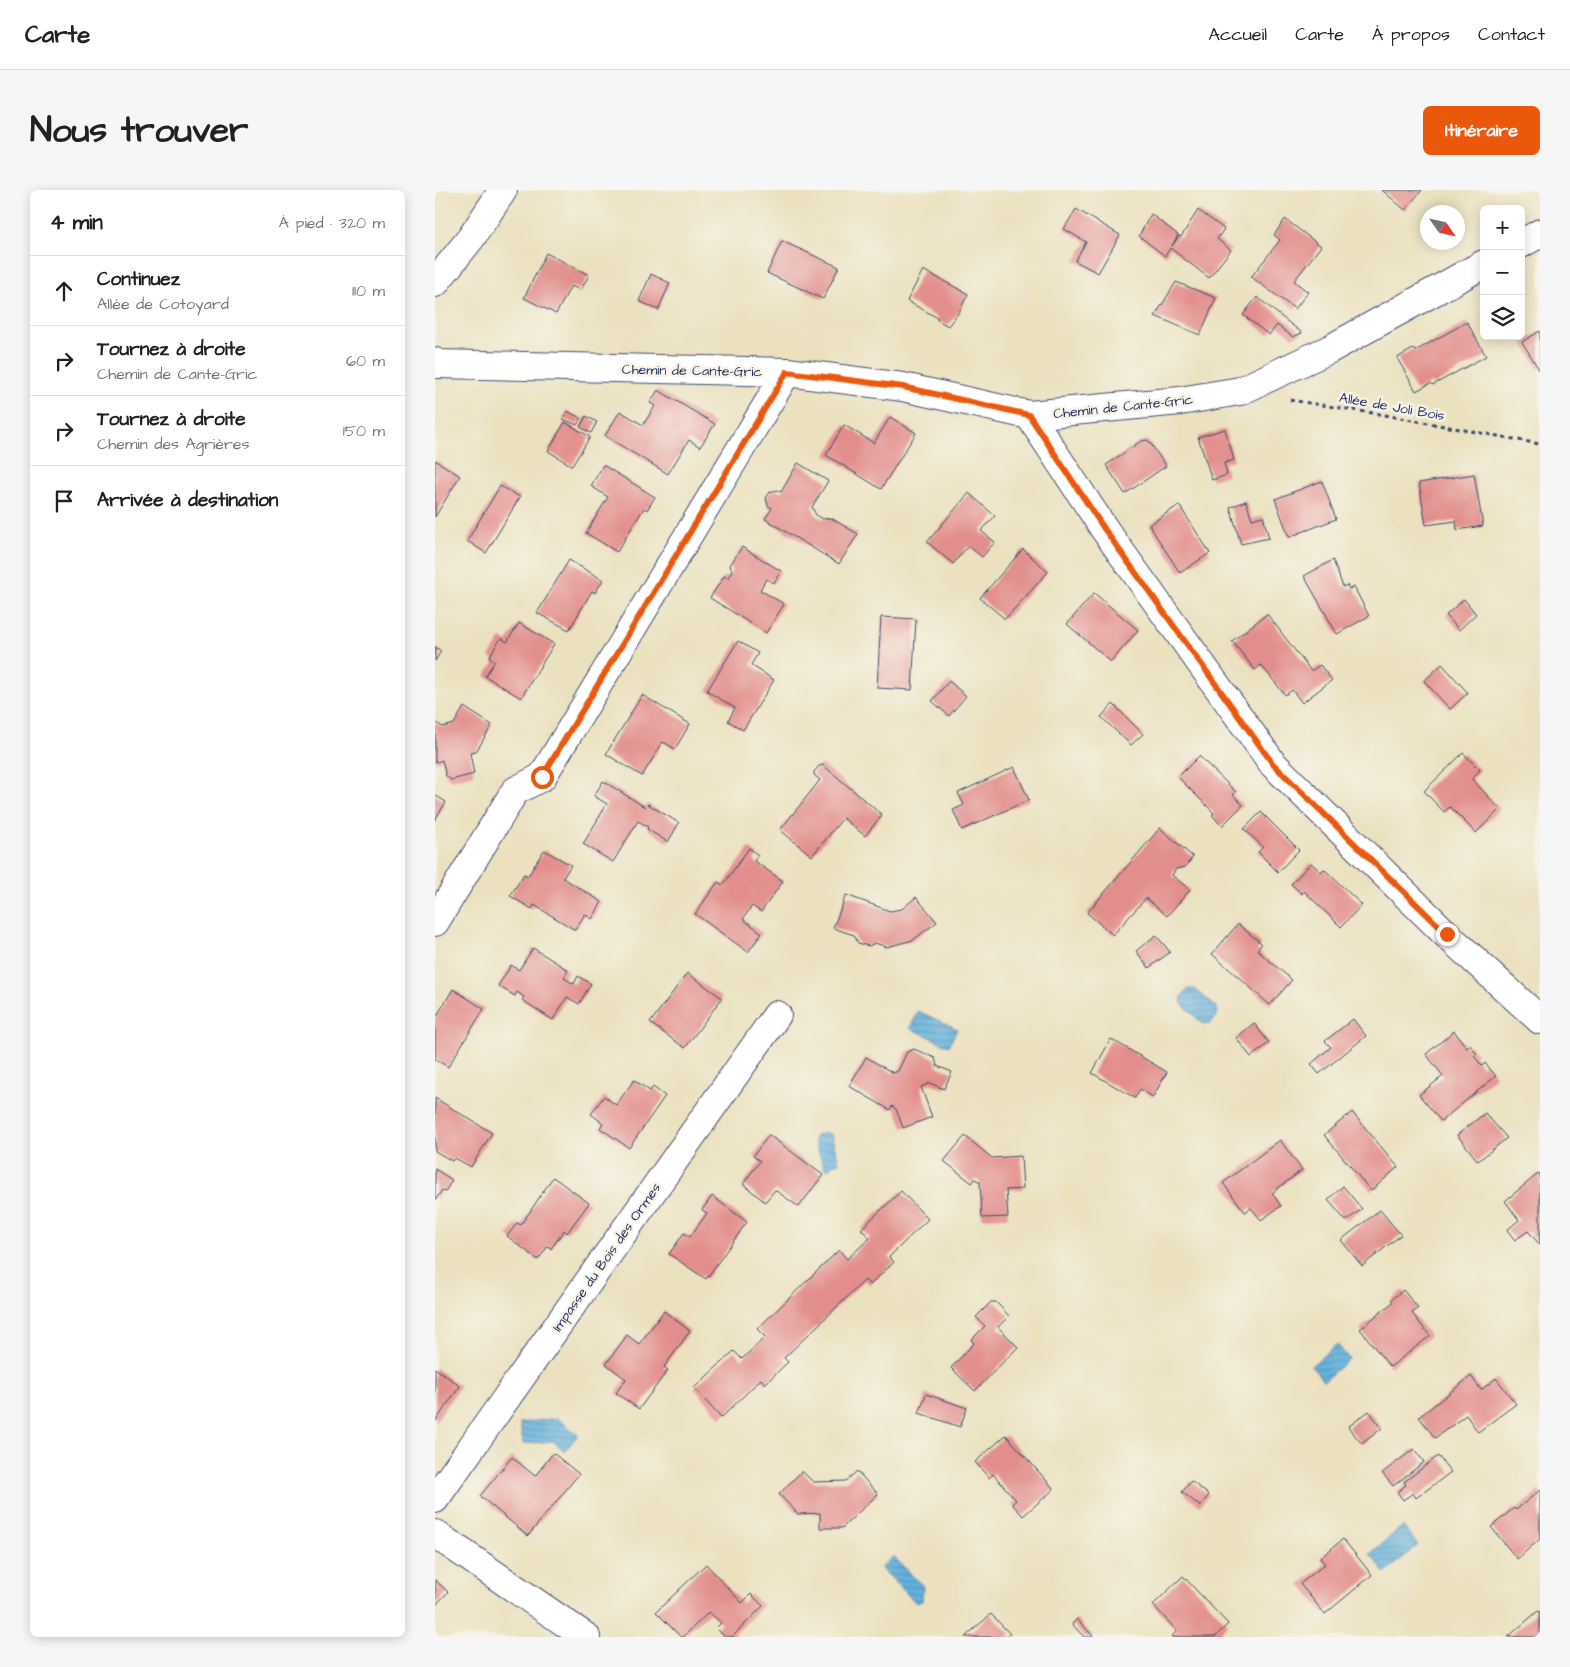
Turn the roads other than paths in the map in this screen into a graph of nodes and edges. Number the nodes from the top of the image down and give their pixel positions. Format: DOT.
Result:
graph roads {
  1 [pos="503,190"];
  2 [pos="1540,233"];
  3 [pos="1525,242"];
  4 [pos="1480,266"];
  5 [pos="435,283"];
  6 [pos="435,362"];
  7 [pos="787,372"];
  8 [pos="1029,415"];
  9 [pos="435,922"];
  10 [pos="777,1015"];
  11 [pos="1540,1020"];
  12 [pos="435,1499"];
  13 [pos="435,1534"];
  14 [pos="586,1637"];
  1 -- 5 [label="street"];
  2 -- 3 [label="street"];
  4 -- 8 [label="street, Chemin de Cante-Gric"];
  6 -- 7 [label="street, Chemin de Cante-Gric"];
  7 -- 8 [label="street, Chemin de Cante-Gric"];
  7 -- 9 [label="street"];
  8 -- 11 [label="street"];
  10 -- 12 [label="street, Impasse du Bois des Ormes"];
  13 -- 14 [label="street"];
}
